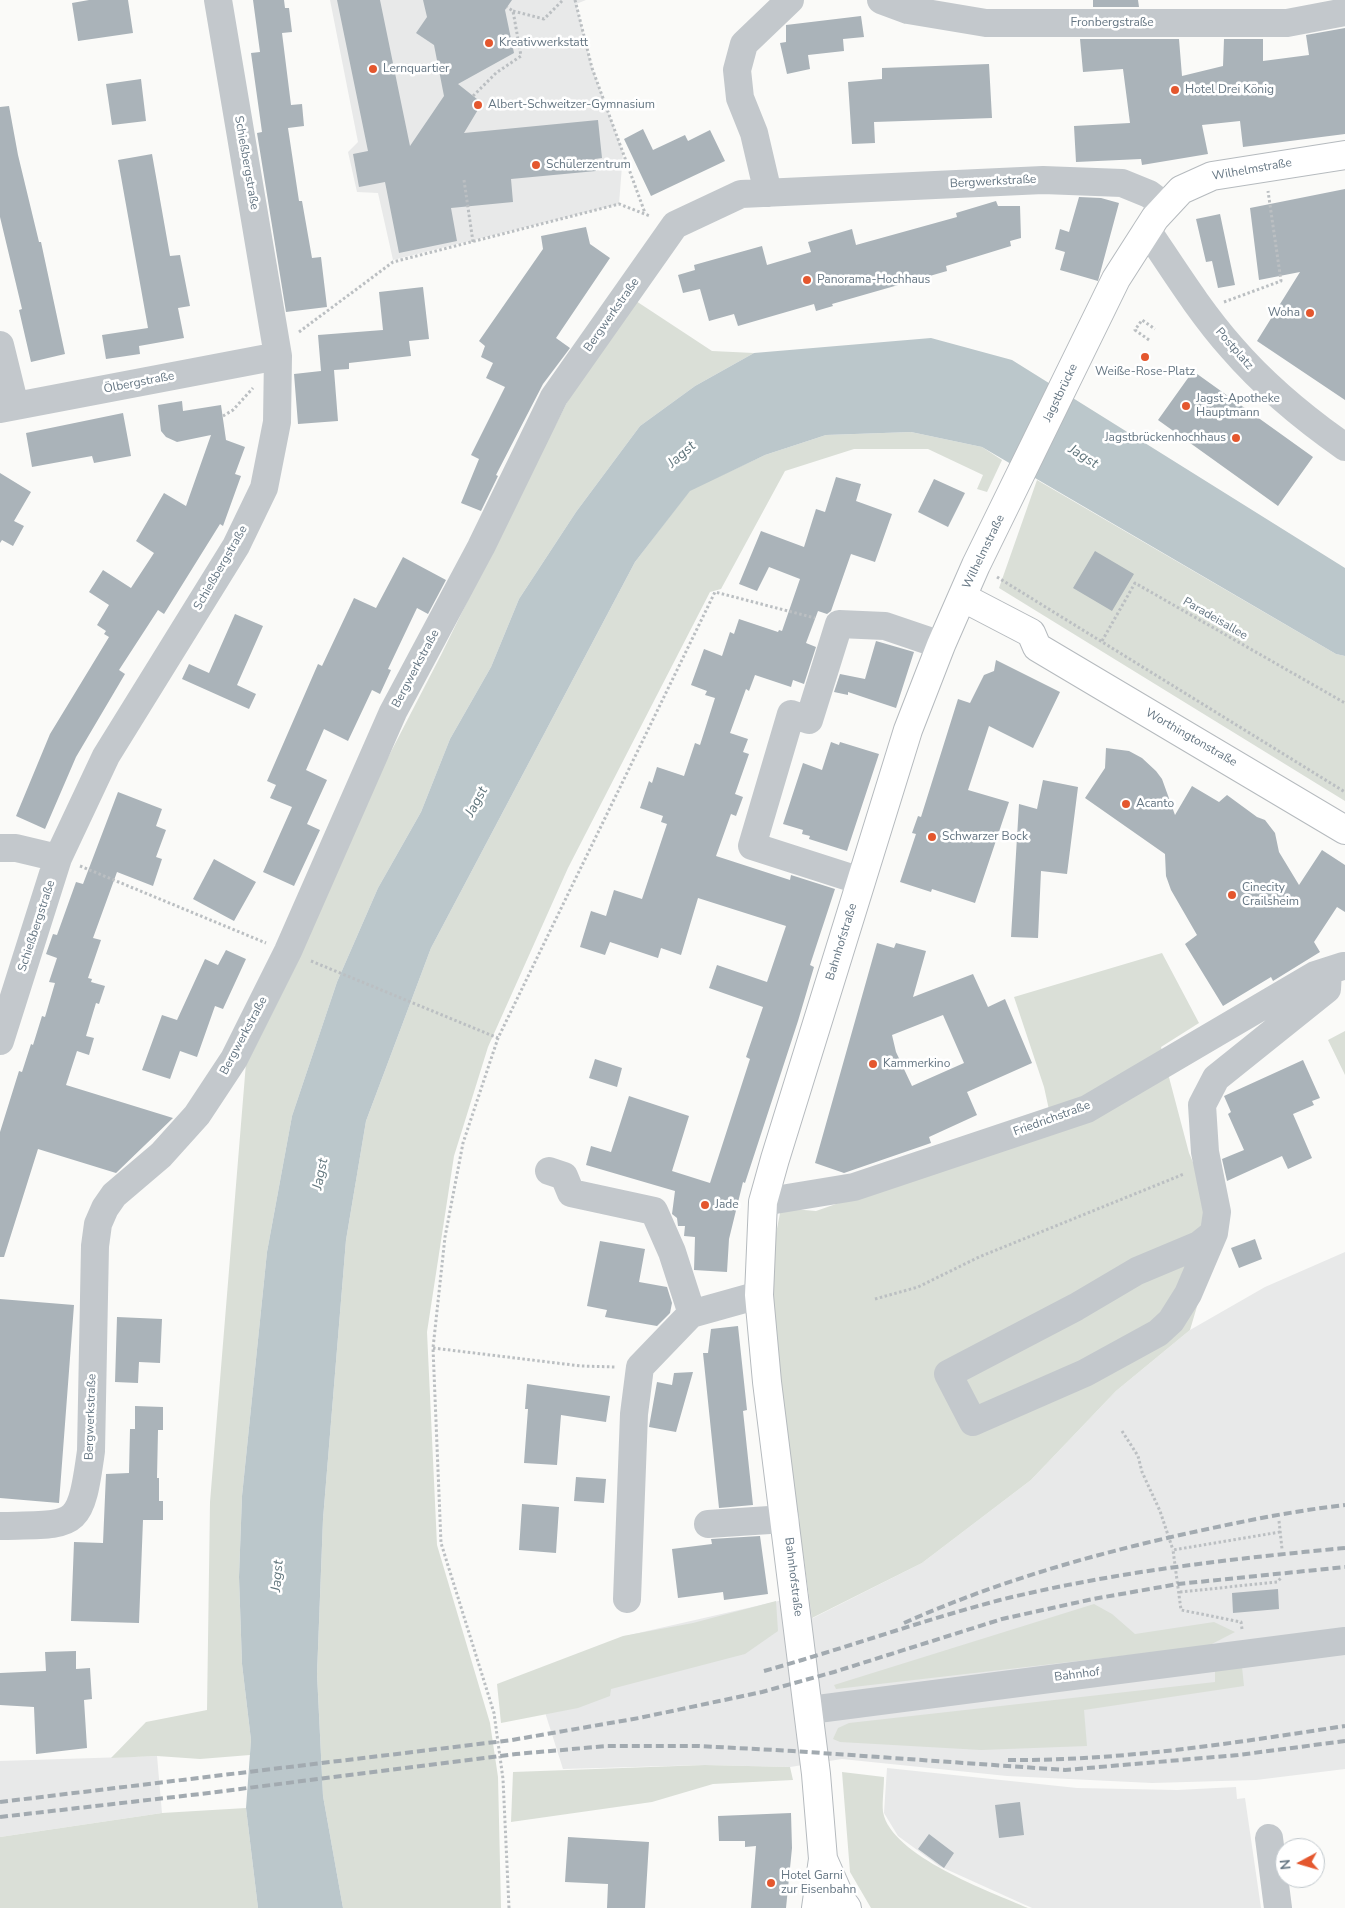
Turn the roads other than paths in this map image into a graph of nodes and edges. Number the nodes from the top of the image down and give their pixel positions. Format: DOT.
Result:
graph roads {
  1 [pos="218,0"];
  2 [pos="790,0"];
  3 [pos="881,0"];
  4 [pos="1336,9"];
  5 [pos="1345,155"];
  6 [pos="768,193"];
  7 [pos="1165,206"];
  8 [pos="1147,230"];
  9 [pos="1116,279"];
  10 [pos="0,345"];
  11 [pos="277,347"];
  12 [pos="8,408"];
  13 [pos="1345,447"];
  14 [pos="1006,507"];
  15 [pos="958,606"];
  16 [pos="941,645"];
  17 [pos="1345,830"];
  18 [pos="0,848"];
  19 [pos="58,858"];
  20 [pos="861,882"];
  21 [pos="1336,968"];
  22 [pos="0,1041"];
  23 [pos="549,1171"];
  24 [pos="763,1202"];
  25 [pos="1214,1233"];
  26 [pos="759,1295"];
  27 [pos="692,1314"];
  28 [pos="785,1519"];
  29 [pos="708,1524"];
  30 [pos="0,1526"];
  31 [pos="627,1599"];
  32 [pos="1345,1641"];
  33 [pos="810,1710"];
  34 [pos="1269,1838"];
  35 [pos="823,1858"];
  36 [pos="816,1908"];
  37 [pos="847,1908"];
  38 [pos="1278,1908"];
  1 -- 11 [label="street, Schießbergstraße"];
  2 -- 6 [label="street"];
  3 -- 4 [label="street, Fronbergstraße"];
  5 -- 7 [label="main road, Wilhelmstraße"];
  6 -- 7 [label="street, Bergwerkstraße"];
  6 -- 30 [label="street, Bergwerkstraße"];
  7 -- 8 [label="main road, Wilhelmstraße"];
  8 -- 9 [label="main road, Wilhelmstraße"];
  8 -- 13 [label="street, Postplatz"];
  9 -- 14 [label="main road, Jagstbrücke"];
  10 -- 12 [label="street"];
  11 -- 12 [label="street, Ölbergstraße"];
  11 -- 19 [label="street, Schießbergstraße"];
  14 -- 15 [label="main road, Wilhelmstraße"];
  15 -- 16 [label="main road, Bahnhofstraße"];
  15 -- 17 [label="main road, Worthingtonstraße"];
  16 -- 20 [label="main road, Bahnhofstraße"];
  16 -- 20 [label="street"];
  18 -- 19 [label="street"];
  19 -- 22 [label="street, Schießbergstraße"];
  20 -- 24 [label="main road, Bahnhofstraße"];
  21 -- 24 [label="street, Friedrichstraße"];
  21 -- 25 [label="street"];
  23 -- 27 [label="street"];
  24 -- 26 [label="main road, Bahnhofstraße"];
  25 -- 25 [label="street"];
  26 -- 27 [label="street"];
  26 -- 28 [label="main road, Bahnhofstraße"];
  27 -- 31 [label="street"];
  28 -- 29 [label="street"];
  28 -- 33 [label="main road, Bahnhofstraße"];
  32 -- 33 [label="street, Bahnhof"];
  33 -- 35 [label="main road, Bahnhofstraße"];
  34 -- 38 [label="street"];
  35 -- 36 [label="main road"];
  35 -- 37 [label="main road"];
}
